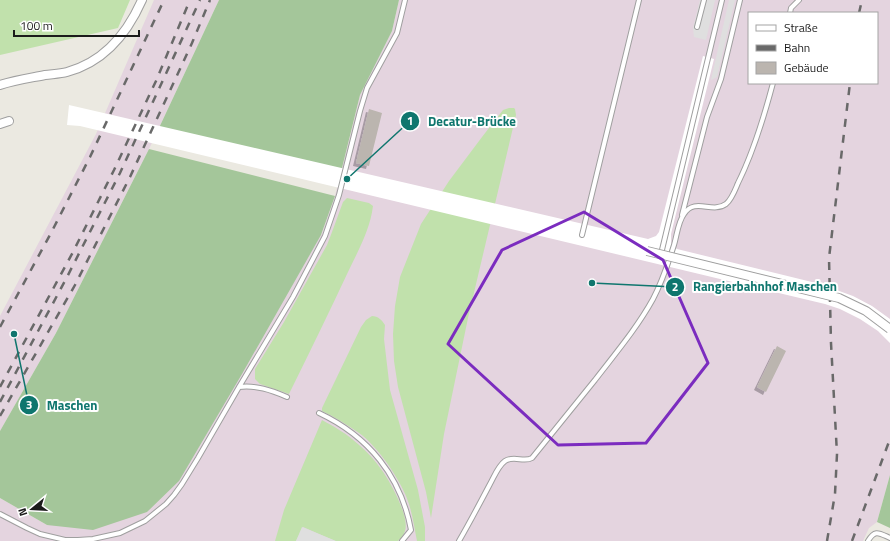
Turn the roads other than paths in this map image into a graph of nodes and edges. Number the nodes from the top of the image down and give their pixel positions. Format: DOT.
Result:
graph roads {
  1 [pos="142,0"];
  2 [pos="405,0"];
  3 [pos="639,0"];
  4 [pos="704,0"];
  5 [pos="722,0"];
  6 [pos="740,0"];
  7 [pos="799,0"];
  8 [pos="790,12"];
  9 [pos="698,28"];
  10 [pos="773,84"];
  11 [pos="0,85"];
  12 [pos="9,121"];
  13 [pos="0,124"];
  14 [pos="681,220"];
  15 [pos="582,235"];
  16 [pos="647,251"];
  17 [pos="661,254"];
  18 [pos="890,329"];
  19 [pos="239,387"];
  20 [pos="287,397"];
  21 [pos="319,413"];
  22 [pos="0,514"];
  23 [pos="890,538"];
  24 [pos="402,541"];
  25 [pos="460,541"];
  26 [pos="868,541"];
  1 -- 11 [label="street"];
  2 -- 19 [label="lane"];
  3 -- 15 [label="lane"];
  4 -- 9 [label="lane"];
  5 -- 17 [label="lane"];
  6 -- 14 [label="lane"];
  7 -- 8 [label="lane"];
  10 -- 14 [label="lane"];
  12 -- 13 [label="street"];
  14 -- 25 [label="lane"];
  16 -- 17 [label="street, bridge"];
  17 -- 18 [label="street, bridge"];
  19 -- 20 [label="lane"];
  19 -- 22 [label="lane"];
  21 -- 24 [label="lane"];
  23 -- 26 [label="lane"];
}
